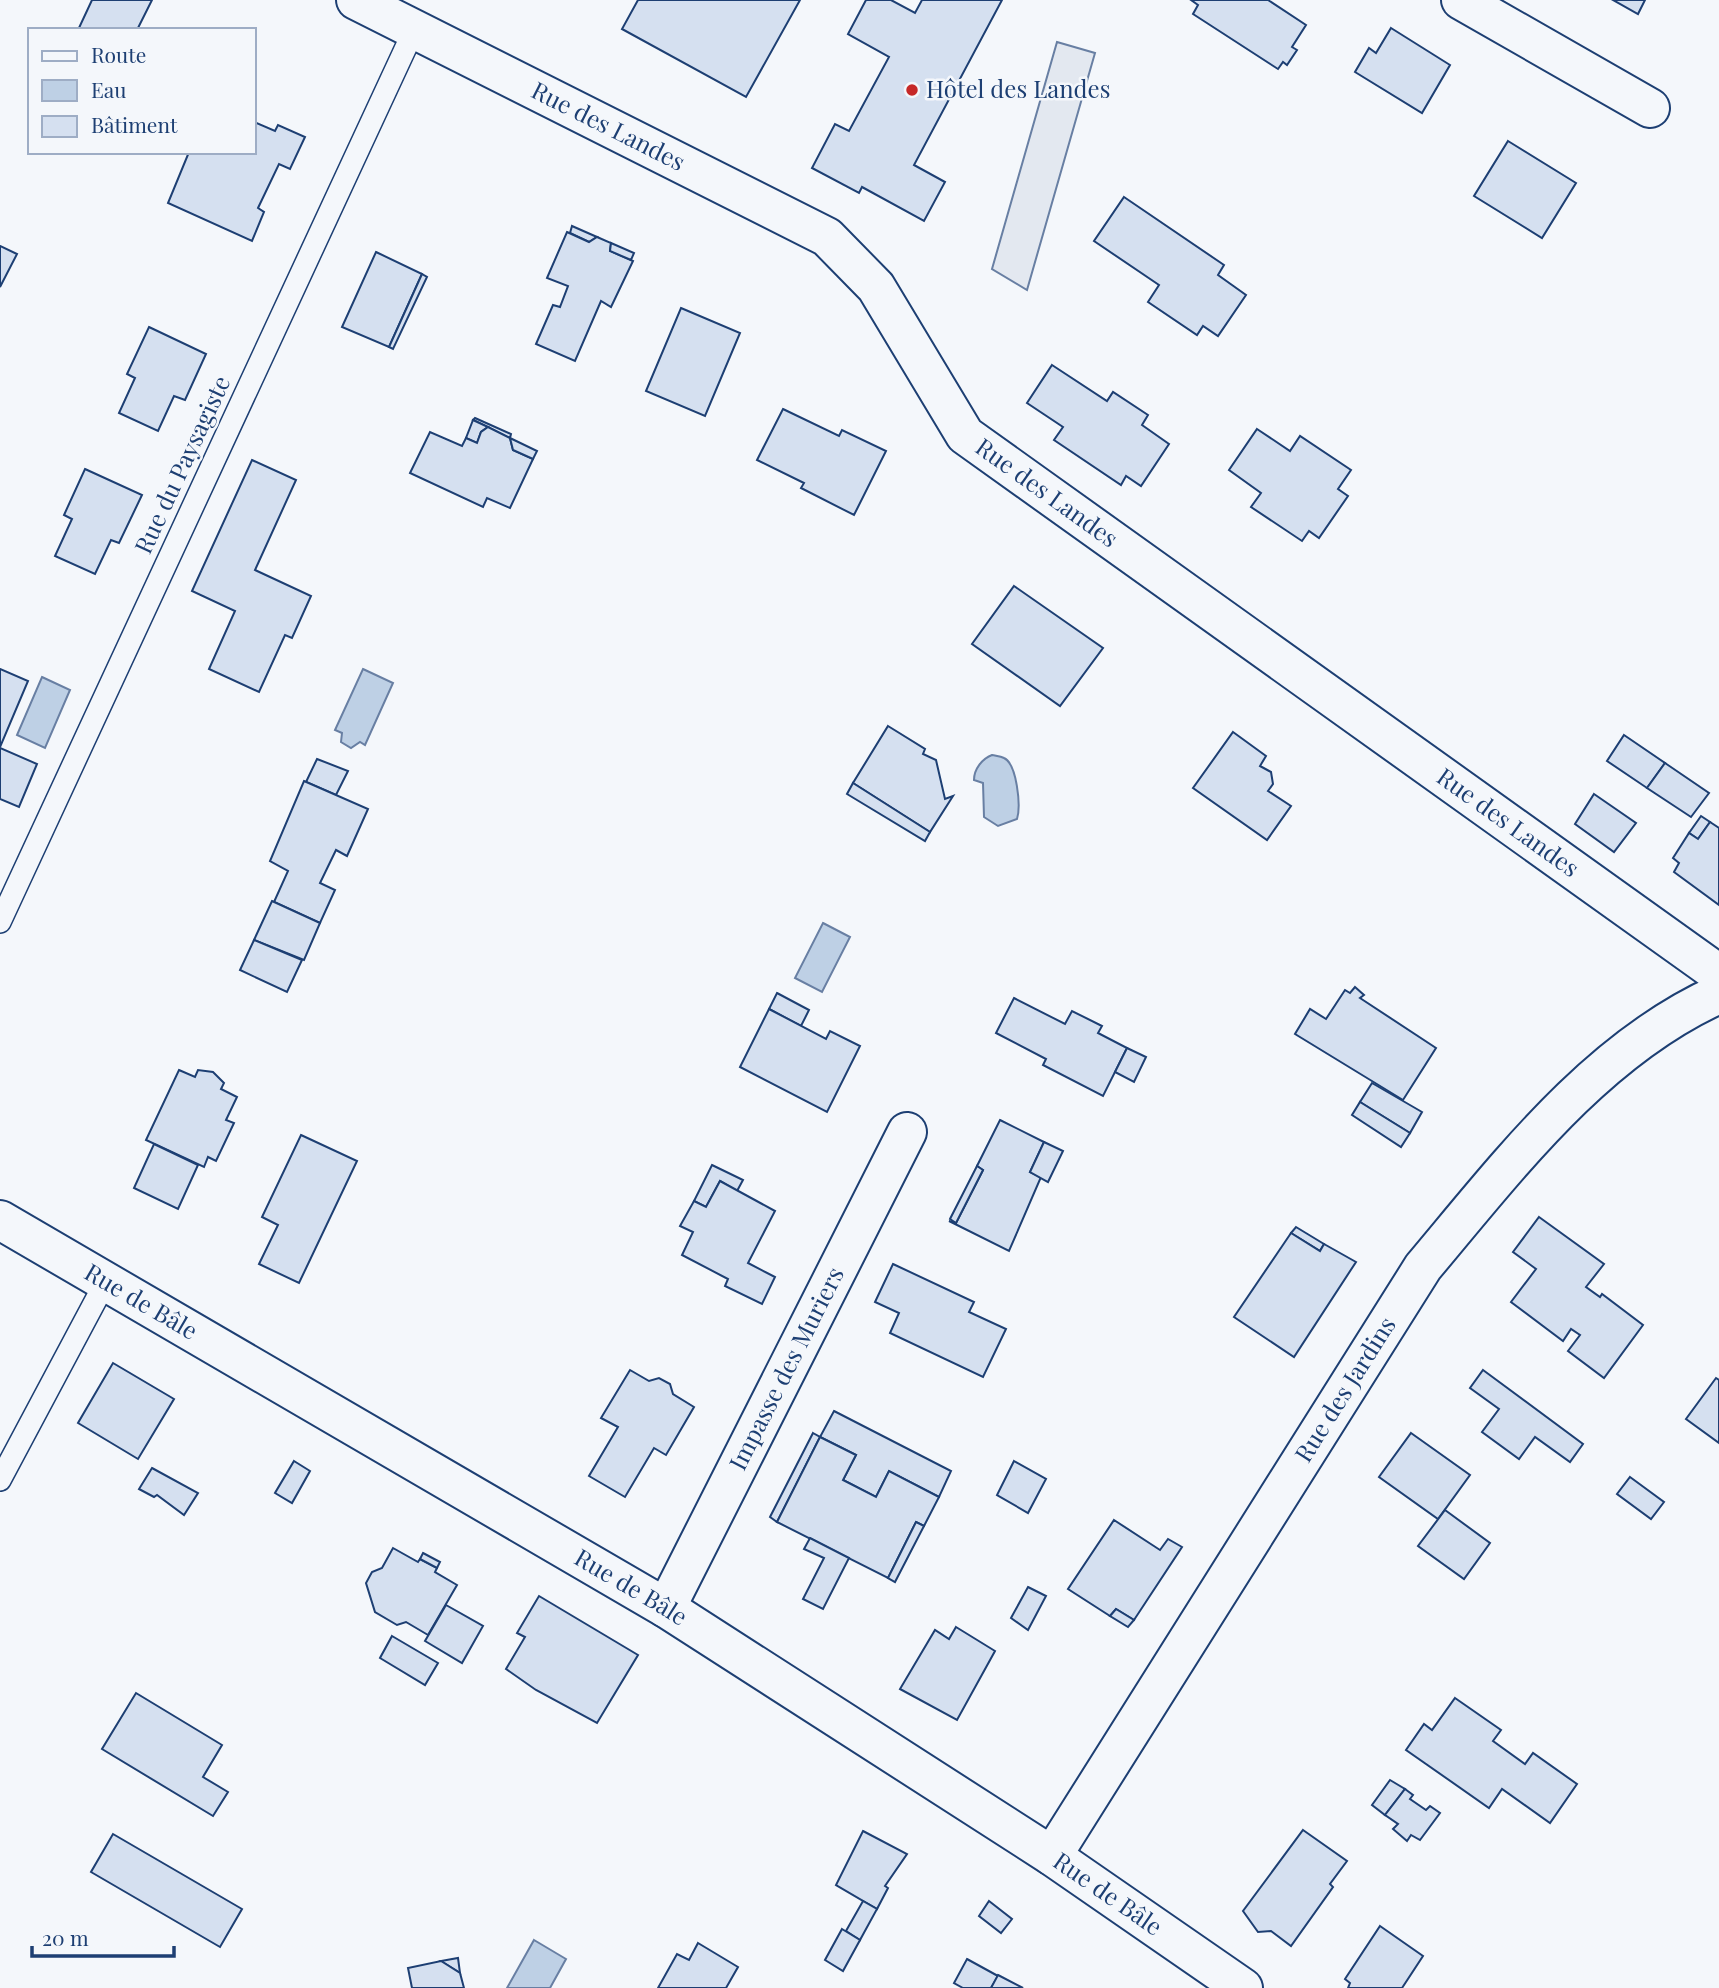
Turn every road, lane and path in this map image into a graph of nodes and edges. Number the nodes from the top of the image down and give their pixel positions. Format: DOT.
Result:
graph roads {
  1 [pos="356,0"];
  2 [pos="1461,0"];
  3 [pos="414,30"];
  4 [pos="1650,108"];
  5 [pos="0,922"];
  6 [pos="1719,974"];
  7 [pos="1719,994"];
  8 [pos="907,1132"];
  9 [pos="0,1220"];
  10 [pos="106,1281"];
  11 [pos="0,1480"];
  12 [pos="666,1608"];
  13 [pos="1052,1856"];
  14 [pos="1226,1983"];
  1 -- 3 [label="street, Rue des Landes"];
  2 -- 4 [label="street"];
  3 -- 5 [label="lane, Rue du Paysagiste"];
  3 -- 6 [label="street, Rue des Landes"];
  7 -- 13 [label="street, Rue des Jardins"];
  8 -- 12 [label="street, Impasse des Muriers"];
  9 -- 10 [label="street, Rue de Bâle"];
  10 -- 11 [label="lane"];
  10 -- 12 [label="street, Rue de Bâle"];
  12 -- 13 [label="street, Rue de Bâle"];
  13 -- 14 [label="street, Rue de Bâle"];
}
